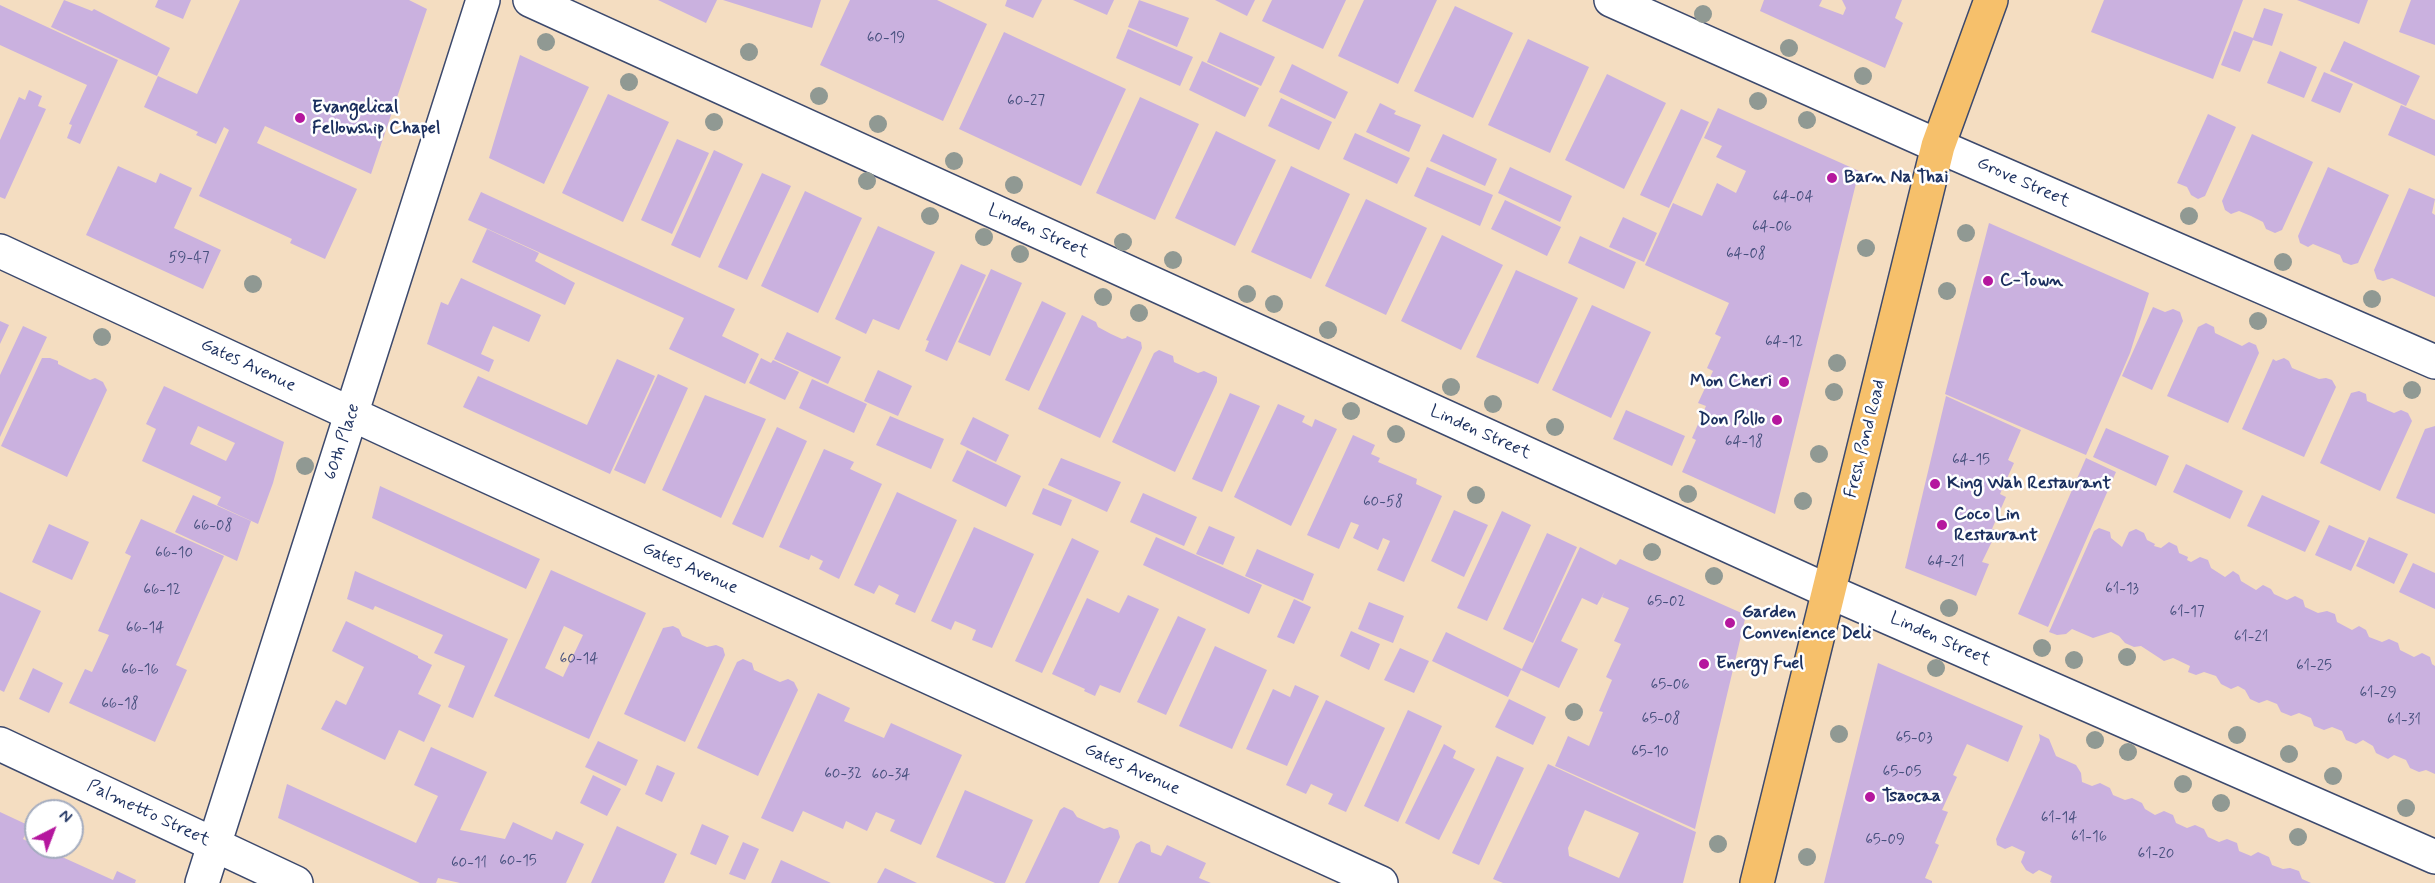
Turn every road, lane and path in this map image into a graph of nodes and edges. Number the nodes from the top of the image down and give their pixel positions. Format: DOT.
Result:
graph roads {
  1 [pos="483,0"];
  2 [pos="530,0"];
  3 [pos="1611,0"];
  4 [pos="1990,0"];
  5 [pos="1938,146"];
  6 [pos="0,251"];
  7 [pos="2435,362"];
  8 [pos="352,414"];
  9 [pos="1828,591"];
  10 [pos="0,744"];
  11 [pos="214,845"];
  12 [pos="2435,857"];
  13 [pos="202,883"];
  14 [pos="296,883"];
  15 [pos="1381,883"];
  16 [pos="1757,883"];
  1 -- 8 [label="street, 60th Place"];
  2 -- 9 [label="street, Linden Street"];
  3 -- 5 [label="street, Grove Street"];
  4 -- 5 [label="main road, Fresh Pond Road"];
  5 -- 7 [label="street, Grove Street"];
  5 -- 9 [label="main road, Fresh Pond Road"];
  6 -- 8 [label="street, Gates Avenue"];
  8 -- 11 [label="street, 60th Place"];
  8 -- 15 [label="street, Gates Avenue"];
  9 -- 12 [label="street, Linden Street"];
  9 -- 16 [label="main road, Fresh Pond Road"];
  10 -- 11 [label="street, Palmetto Street"];
  11 -- 13 [label="street, 60th Place"];
  11 -- 14 [label="street, Palmetto Street"];
}
